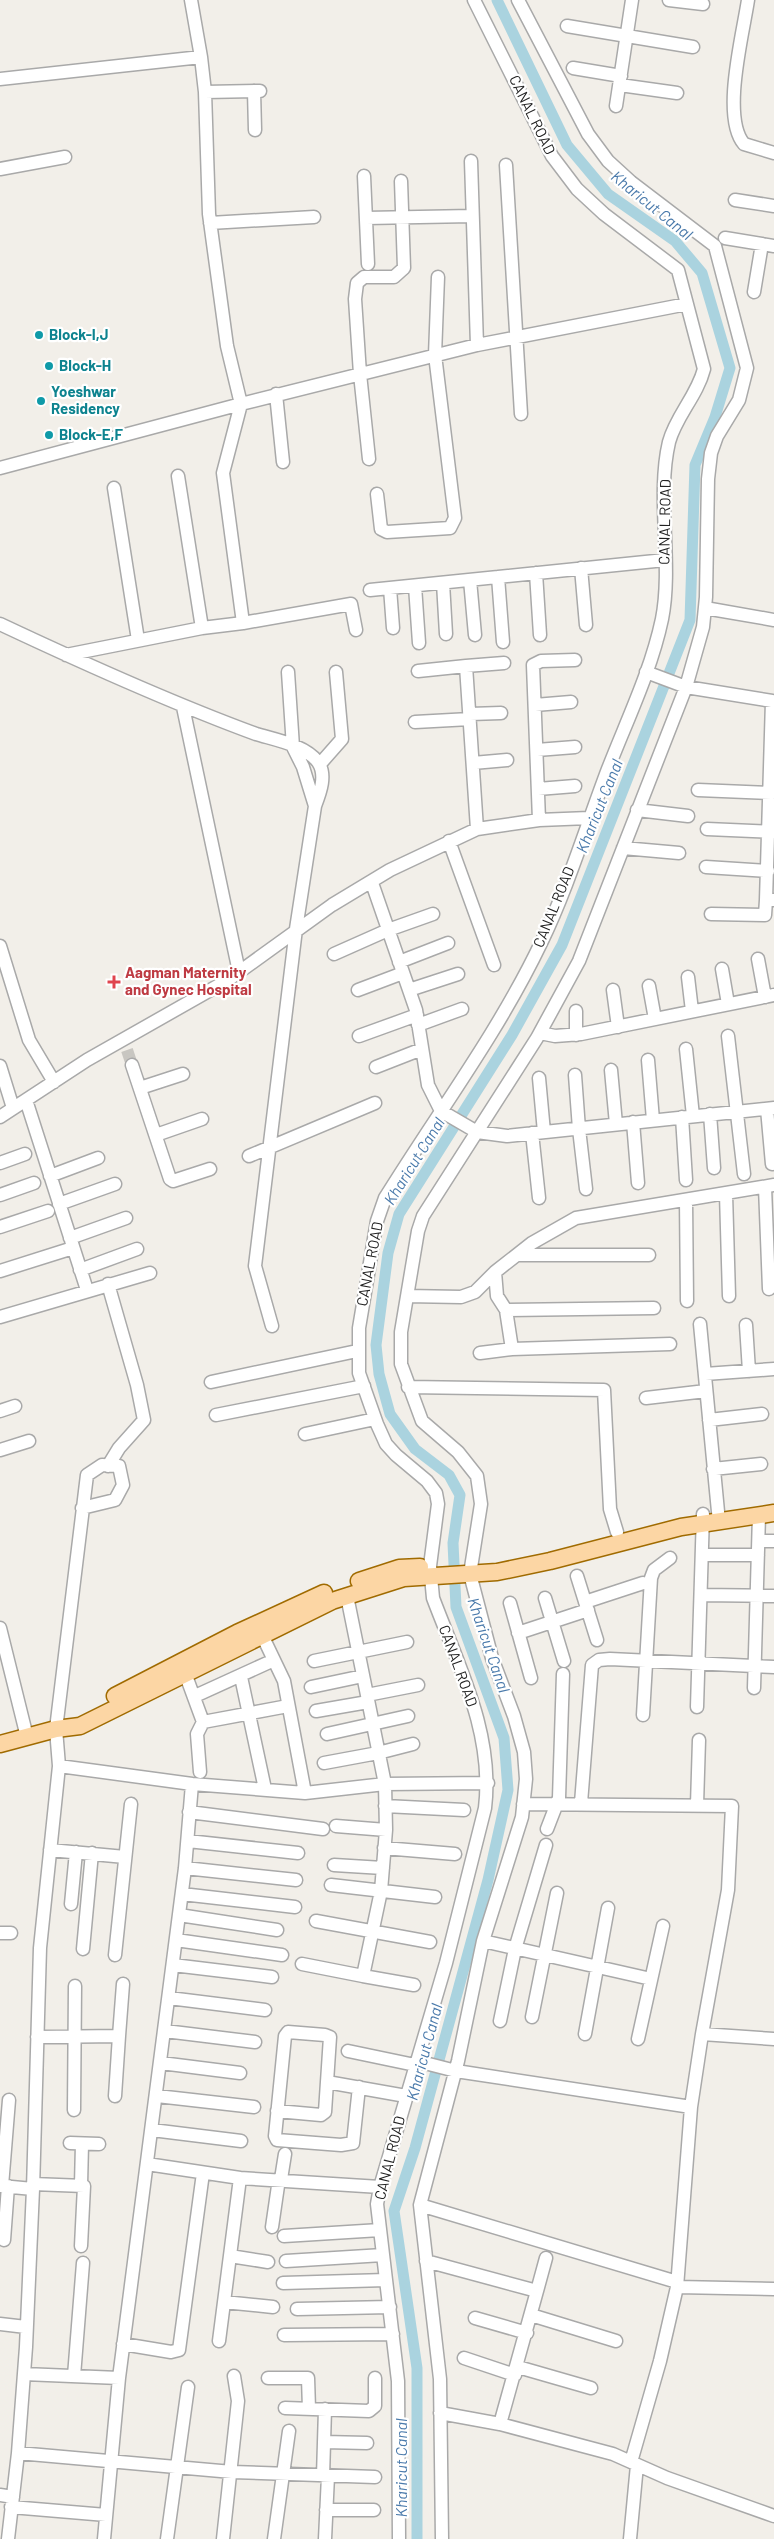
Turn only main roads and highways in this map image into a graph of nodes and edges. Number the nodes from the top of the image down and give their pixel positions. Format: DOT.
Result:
graph roads {
  1 [pos="774,1504"];
  2 [pos="767,1514"];
  3 [pos="711,1518"];
  4 [pos="470,1570"];
  5 [pos="433,1571"];
  6 [pos="56,1729"];
  7 [pos="0,1744"];
  1 -- 3 [label="main road"];
  2 -- 3 [label="main road"];
  3 -- 4 [label="main road"];
  3 -- 4 [label="main road"];
  4 -- 5 [label="main road"];
  5 -- 6 [label="main road"];
  5 -- 6 [label="main road"];
  6 -- 7 [label="main road"];
}
